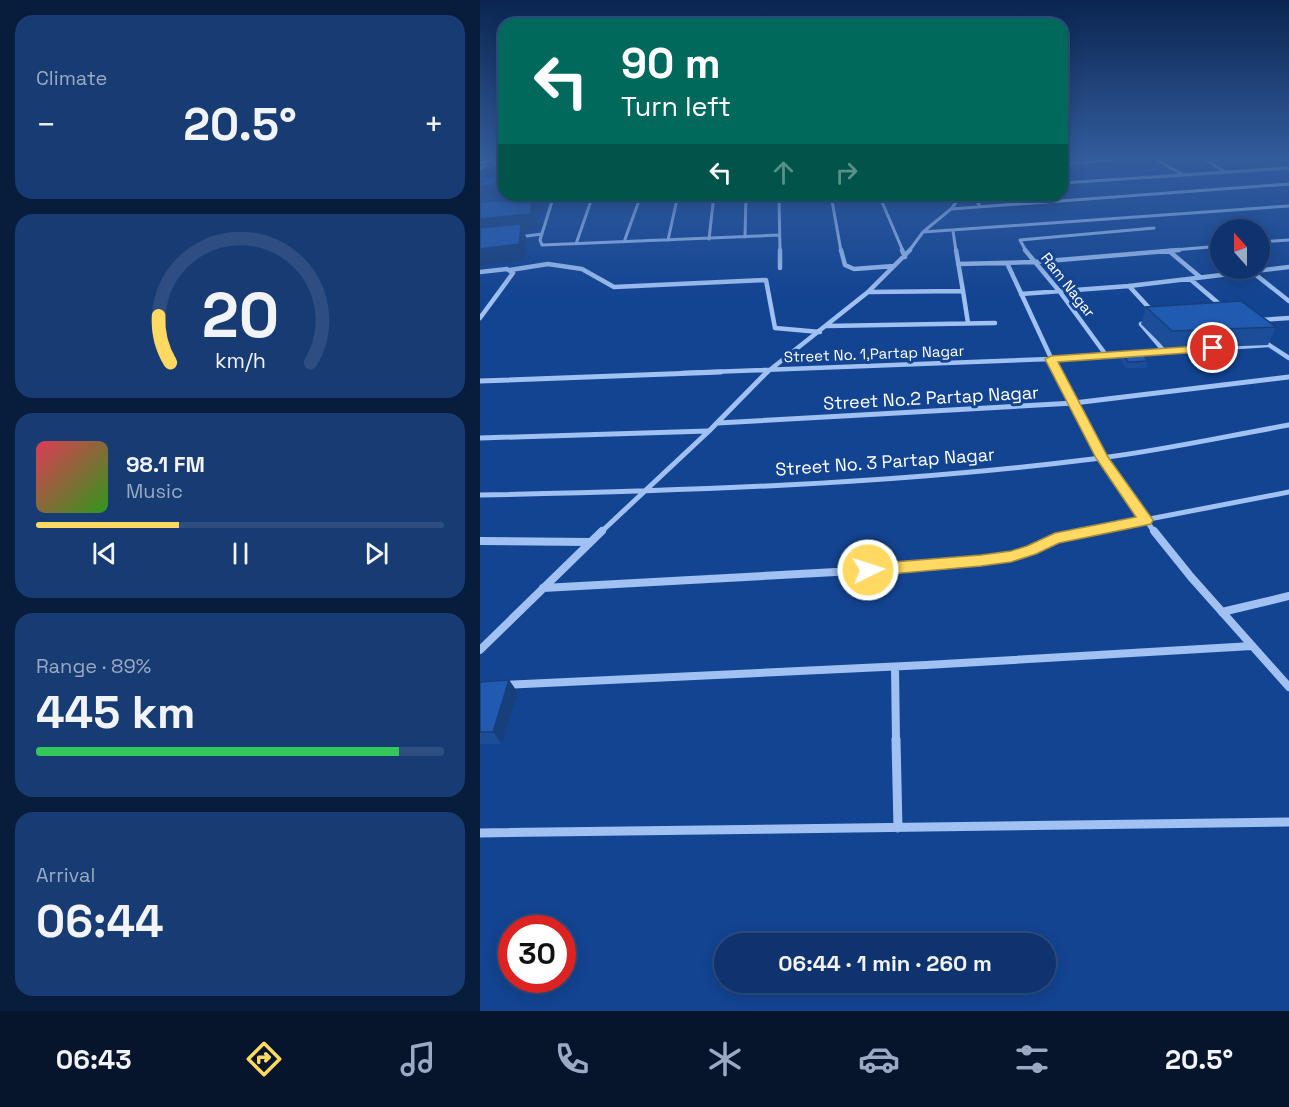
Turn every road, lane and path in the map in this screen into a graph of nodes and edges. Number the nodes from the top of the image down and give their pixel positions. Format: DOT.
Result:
graph roads {
  1 [pos="551,204"];
  2 [pos="590,204"];
  3 [pos="638,204"];
  4 [pos="676,204"];
  5 [pos="713,204"];
  6 [pos="746,204"];
  7 [pos="779,204"];
  8 [pos="832,204"];
  9 [pos="883,204"];
  10 [pos="955,204"];
  11 [pos="979,204"];
  12 [pos="1018,204"];
  13 [pos="1289,206"];
  14 [pos="980,207"];
  15 [pos="1279,207"];
  16 [pos="951,209"];
  17 [pos="1289,213"];
  18 [pos="1154,228"];
  19 [pos="923,231"];
  20 [pos="953,231"];
  21 [pos="542,234"];
  22 [pos="779,235"];
  23 [pos="745,237"];
  24 [pos="511,238"];
  25 [pos="708,239"];
  26 [pos="668,240"];
  27 [pos="1289,240"];
  28 [pos="1270,241"];
  29 [pos="624,242"];
  30 [pos="576,244"];
  31 [pos="1210,247"];
  32 [pos="1169,251"];
  33 [pos="905,257"];
  34 [pos="1035,262"];
  35 [pos="1007,263"];
  36 [pos="958,264"];
  37 [pos="895,266"];
  38 [pos="1289,267"];
  39 [pos="780,268"];
  40 [pos="510,270"];
  41 [pos="1270,270"];
  42 [pos="480,272"];
  43 [pos="1210,276"];
  44 [pos="1200,277"];
  45 [pos="1190,279"];
  46 [pos="1260,279"];
  47 [pos="1129,286"];
  48 [pos="963,291"];
  49 [pos="868,292"];
  50 [pos="1060,292"];
  51 [pos="1021,294"];
  52 [pos="1289,301"];
  53 [pos="1152,311"];
  54 [pos="1232,315"];
  55 [pos="480,318"];
  56 [pos="1289,318"];
  57 [pos="1250,321"];
  58 [pos="968,323"];
  59 [pos="995,323"];
  60 [pos="1141,324"];
  61 [pos="826,326"];
  62 [pos="820,332"];
  63 [pos="1261,339"];
  64 [pos="1268,345"];
  65 [pos="1164,351"];
  66 [pos="1106,355"];
  67 [pos="1289,358"];
  68 [pos="1051,359"];
  69 [pos="769,370"];
  70 [pos="1289,376"];
  71 [pos="480,381"];
  72 [pos="1074,403"];
  73 [pos="717,423"];
  74 [pos="1289,425"];
  75 [pos="709,431"];
  76 [pos="480,438"];
  77 [pos="1103,458"];
  78 [pos="644,492"];
  79 [pos="1289,492"];
  80 [pos="480,495"];
  81 [pos="1146,520"];
  82 [pos="480,541"];
  83 [pos="590,542"];
  84 [pos="543,588"];
  85 [pos="1289,596"];
  86 [pos="1222,612"];
  87 [pos="1252,646"];
  88 [pos="480,650"];
  89 [pos="895,667"];
  90 [pos="492,685"];
  91 [pos="1289,687"];
  92 [pos="1289,822"];
  93 [pos="898,828"];
  94 [pos="480,833"];
  1 -- 21 [label="street"];
  2 -- 30 [label="street"];
  3 -- 29 [label="street"];
  4 -- 26 [label="street"];
  5 -- 25 [label="street"];
  6 -- 23 [label="street"];
  7 -- 22 [label="street"];
  8 -- 37 [label="street"];
  9 -- 33 [label="street"];
  10 -- 16 [label="street"];
  11 -- 14 [label="street"];
  12 -- 14 [label="street"];
  13 -- 15 [label="street, Ram Nagar"];
  14 -- 16 [label="street"];
  15 -- 17 [label="street"];
  15 -- 20 [label="street, Ram Nagar"];
  16 -- 19 [label="street"];
  18 -- 34 [label="street, Ram Nagar"];
  19 -- 20 [label="street, Ram Nagar"];
  19 -- 33 [label="street"];
  20 -- 36 [label="street"];
  21 -- 24 [label="street"];
  21 -- 30 [label="street"];
  22 -- 23 [label="street"];
  22 -- 39 [label="street"];
  23 -- 25 [label="street"];
  25 -- 26 [label="street"];
  26 -- 29 [label="street"];
  27 -- 28 [label="street"];
  29 -- 30 [label="street"];
  31 -- 32 [label="street"];
  32 -- 34 [label="street"];
  32 -- 44 [label="street"];
  33 -- 37 [label="street"];
  34 -- 35 [label="street"];
  34 -- 50 [label="street, Ram Nagar"];
  35 -- 36 [label="street"];
  35 -- 51 [label="street"];
  36 -- 48 [label="street"];
  37 -- 49 [label="street"];
  38 -- 41 [label="street"];
  40 -- 42 [label="street"];
  40 -- 55 [label="street"];
  40 -- 62 [label="street"];
  43 -- 44 [label="street"];
  44 -- 45 [label="street"];
  45 -- 47 [label="street"];
  45 -- 54 [label="street"];
  46 -- 52 [label="street"];
  47 -- 50 [label="street"];
  47 -- 53 [label="street"];
  48 -- 49 [label="street"];
  48 -- 58 [label="street"];
  49 -- 61 [label="street"];
  50 -- 51 [label="street"];
  50 -- 66 [label="street, Ram Nagar"];
  51 -- 68 [label="street"];
  56 -- 57 [label="street"];
  58 -- 59 [label="street"];
  58 -- 61 [label="street"];
  60 -- 65 [label="street"];
  61 -- 62 [label="street"];
  62 -- 69 [label="street"];
  63 -- 64 [label="street"];
  64 -- 65 [label="street, Street No. 1,Partap Nagar"];
  64 -- 67 [label="street"];
  65 -- 66 [label="street, Street No. 1,Partap Nagar"];
  66 -- 68 [label="street, Street No. 1,Partap Nagar"];
  68 -- 69 [label="street, Street No. 1,Partap Nagar"];
  68 -- 72 [label="street"];
  69 -- 71 [label="street, Street No. 1,Partap Nagar"];
  69 -- 73 [label="street"];
  70 -- 72 [label="street, Street No.2 Partap Nagar"];
  72 -- 73 [label="street, Street No.2 Partap Nagar"];
  72 -- 77 [label="street"];
  73 -- 75 [label="street"];
  74 -- 77 [label="street, Street No. 3 Partap Nagar"];
  75 -- 76 [label="street"];
  75 -- 78 [label="street"];
  77 -- 78 [label="street, Street No. 3 Partap Nagar"];
  77 -- 81 [label="street"];
  78 -- 80 [label="street, Street No. 3 Partap Nagar"];
  78 -- 83 [label="street"];
  79 -- 81 [label="street"];
  81 -- 84 [label="street"];
  81 -- 86 [label="street"];
  82 -- 83 [label="street"];
  83 -- 84 [label="street"];
  84 -- 88 [label="street"];
  85 -- 86 [label="street"];
  86 -- 87 [label="street"];
  87 -- 89 [label="street"];
  87 -- 91 [label="street"];
  89 -- 90 [label="street"];
  89 -- 93 [label="street"];
  92 -- 93 [label="street"];
  93 -- 94 [label="street"];
}
